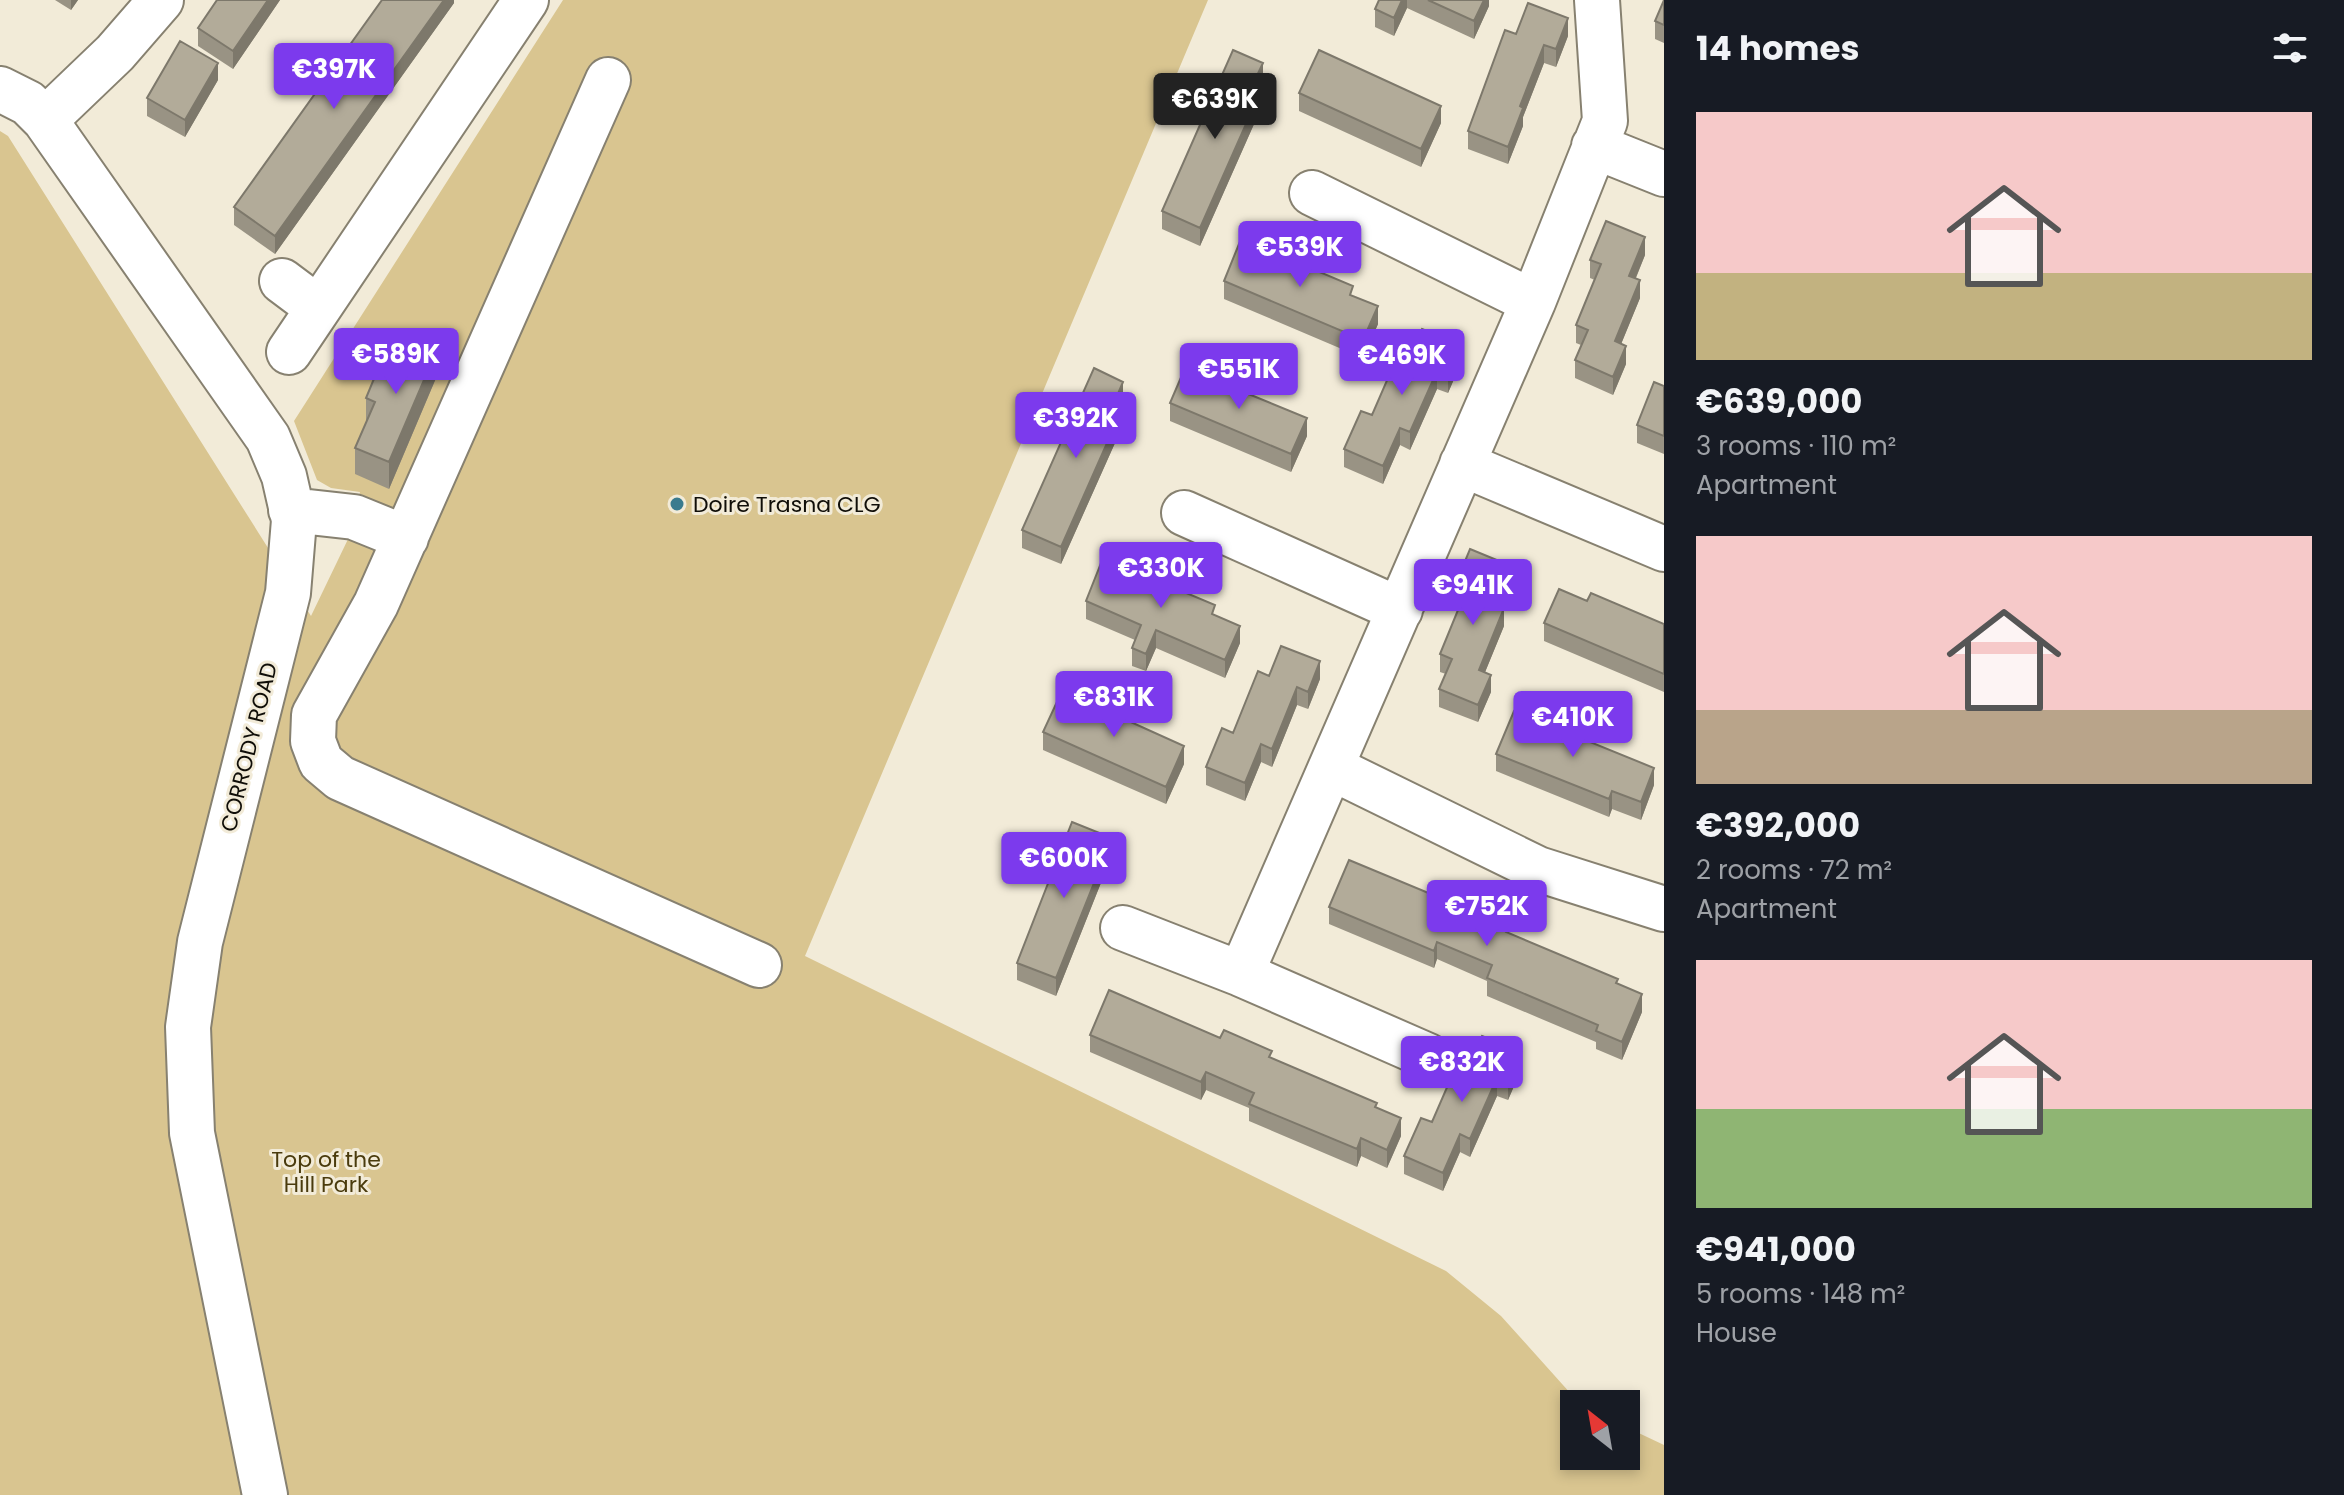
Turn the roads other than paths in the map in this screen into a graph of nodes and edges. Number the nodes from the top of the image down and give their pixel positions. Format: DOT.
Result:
graph roads {
  1 [pos="161,0"];
  2 [pos="1597,0"];
  3 [pos="524,1"];
  4 [pos="608,80"];
  5 [pos="0,89"];
  6 [pos="45,120"];
  7 [pos="1594,146"];
  8 [pos="1664,174"];
  9 [pos="1312,193"];
  10 [pos="282,281"];
  11 [pos="1533,302"];
  12 [pos="318,308"];
  13 [pos="289,352"];
  14 [pos="1462,464"];
  15 [pos="291,510"];
  16 [pos="1184,513"];
  17 [pos="406,538"];
  18 [pos="1664,549"];
  19 [pos="1400,610"];
  20 [pos="1332,768"];
  21 [pos="1664,909"];
  22 [pos="1123,928"];
  23 [pos="759,965"];
  24 [pos="1241,974"];
  25 [pos="1428,1056"];
  26 [pos="265,1495"];
  1 -- 6 [label="street"];
  2 -- 7 [label="street"];
  3 -- 12 [label="street"];
  4 -- 17 [label="street"];
  5 -- 6 [label="street, CORRODY ROAD"];
  6 -- 15 [label="street, CORRODY ROAD"];
  7 -- 8 [label="street"];
  7 -- 11 [label="street"];
  9 -- 11 [label="street"];
  10 -- 12 [label="street"];
  11 -- 14 [label="street"];
  12 -- 13 [label="street"];
  14 -- 18 [label="street"];
  14 -- 19 [label="street"];
  15 -- 17 [label="street"];
  15 -- 26 [label="street, CORRODY ROAD"];
  16 -- 19 [label="street"];
  17 -- 23 [label="street"];
  19 -- 20 [label="street"];
  20 -- 21 [label="street"];
  20 -- 24 [label="street"];
  22 -- 24 [label="street"];
  24 -- 25 [label="street"];
}
